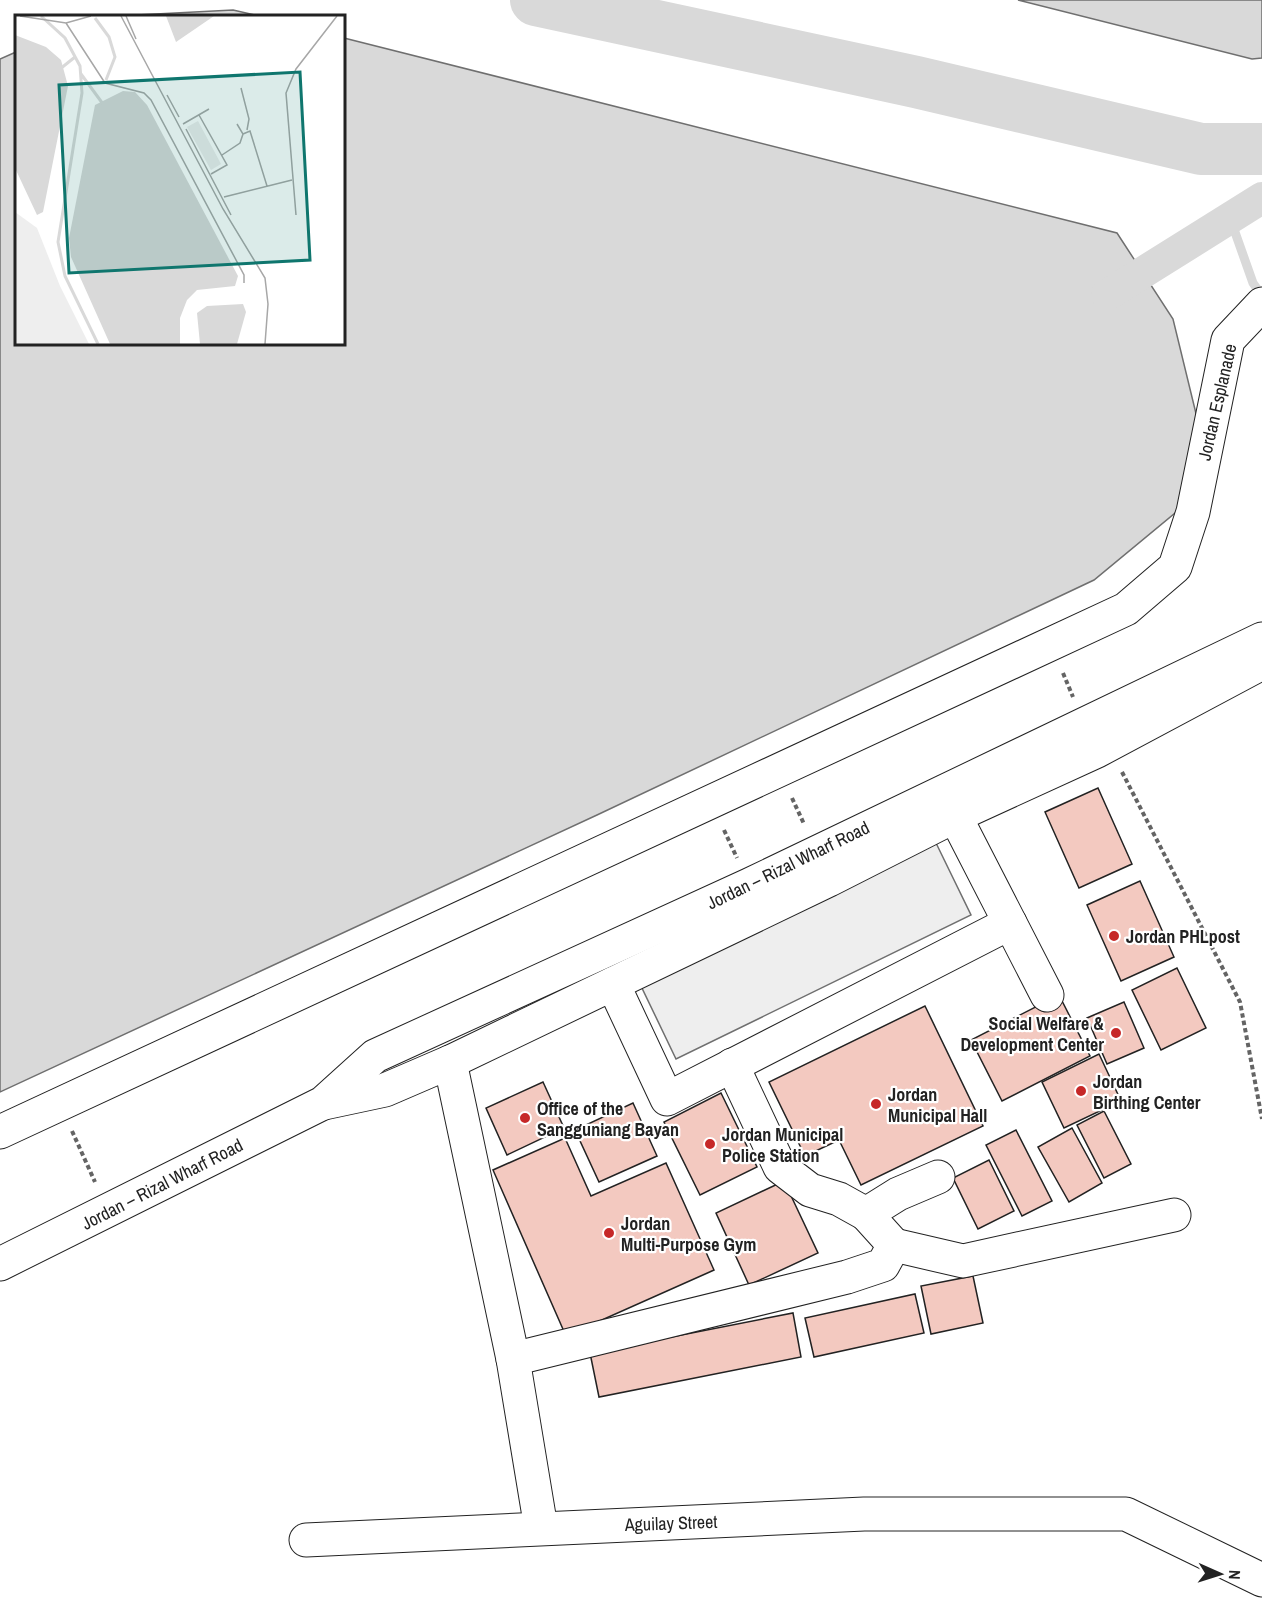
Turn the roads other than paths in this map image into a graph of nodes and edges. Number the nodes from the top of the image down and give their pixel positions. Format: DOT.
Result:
graph roads {
  1 [pos="1259,306"];
  2 [pos="1262,639"];
  3 [pos="1262,663"];
  4 [pos="955,816"];
  5 [pos="1010,923"];
  6 [pos="613,984"];
  7 [pos="1047,995"];
  8 [pos="450,1062"];
  9 [pos="732,1065"];
  10 [pos="323,1103"];
  11 [pos="0,1132"];
  12 [pos="938,1177"];
  13 [pos="866,1214"];
  14 [pos="1174,1215"];
  15 [pos="894,1245"];
  16 [pos="0,1264"];
  17 [pos="513,1359"];
  18 [pos="541,1528"];
  19 [pos="306,1540"];
  20 [pos="1262,1580"];
  1 -- 11 [label="street, Jordan Esplanade"];
  2 -- 10 [label="street, Jordan – Rizal Wharf Road"];
  3 -- 4 [label="street, Jordan – Rizal Wharf Road"];
  4 -- 5 [label="street"];
  4 -- 6 [label="street, Jordan – Rizal Wharf Road"];
  5 -- 7 [label="street"];
  5 -- 9 [label="street"];
  6 -- 8 [label="street, Jordan – Rizal Wharf Road"];
  6 -- 9 [label="street"];
  8 -- 10 [label="street, Jordan – Rizal Wharf Road"];
  8 -- 17 [label="street"];
  9 -- 13 [label="street"];
  10 -- 16 [label="street, Jordan – Rizal Wharf Road"];
  12 -- 13 [label="street"];
  13 -- 15 [label="street"];
  14 -- 15 [label="street"];
  15 -- 17 [label="street"];
  17 -- 18 [label="street"];
  18 -- 19 [label="street, Aguilay Street"];
  18 -- 20 [label="street, Aguilay Street"];
}
